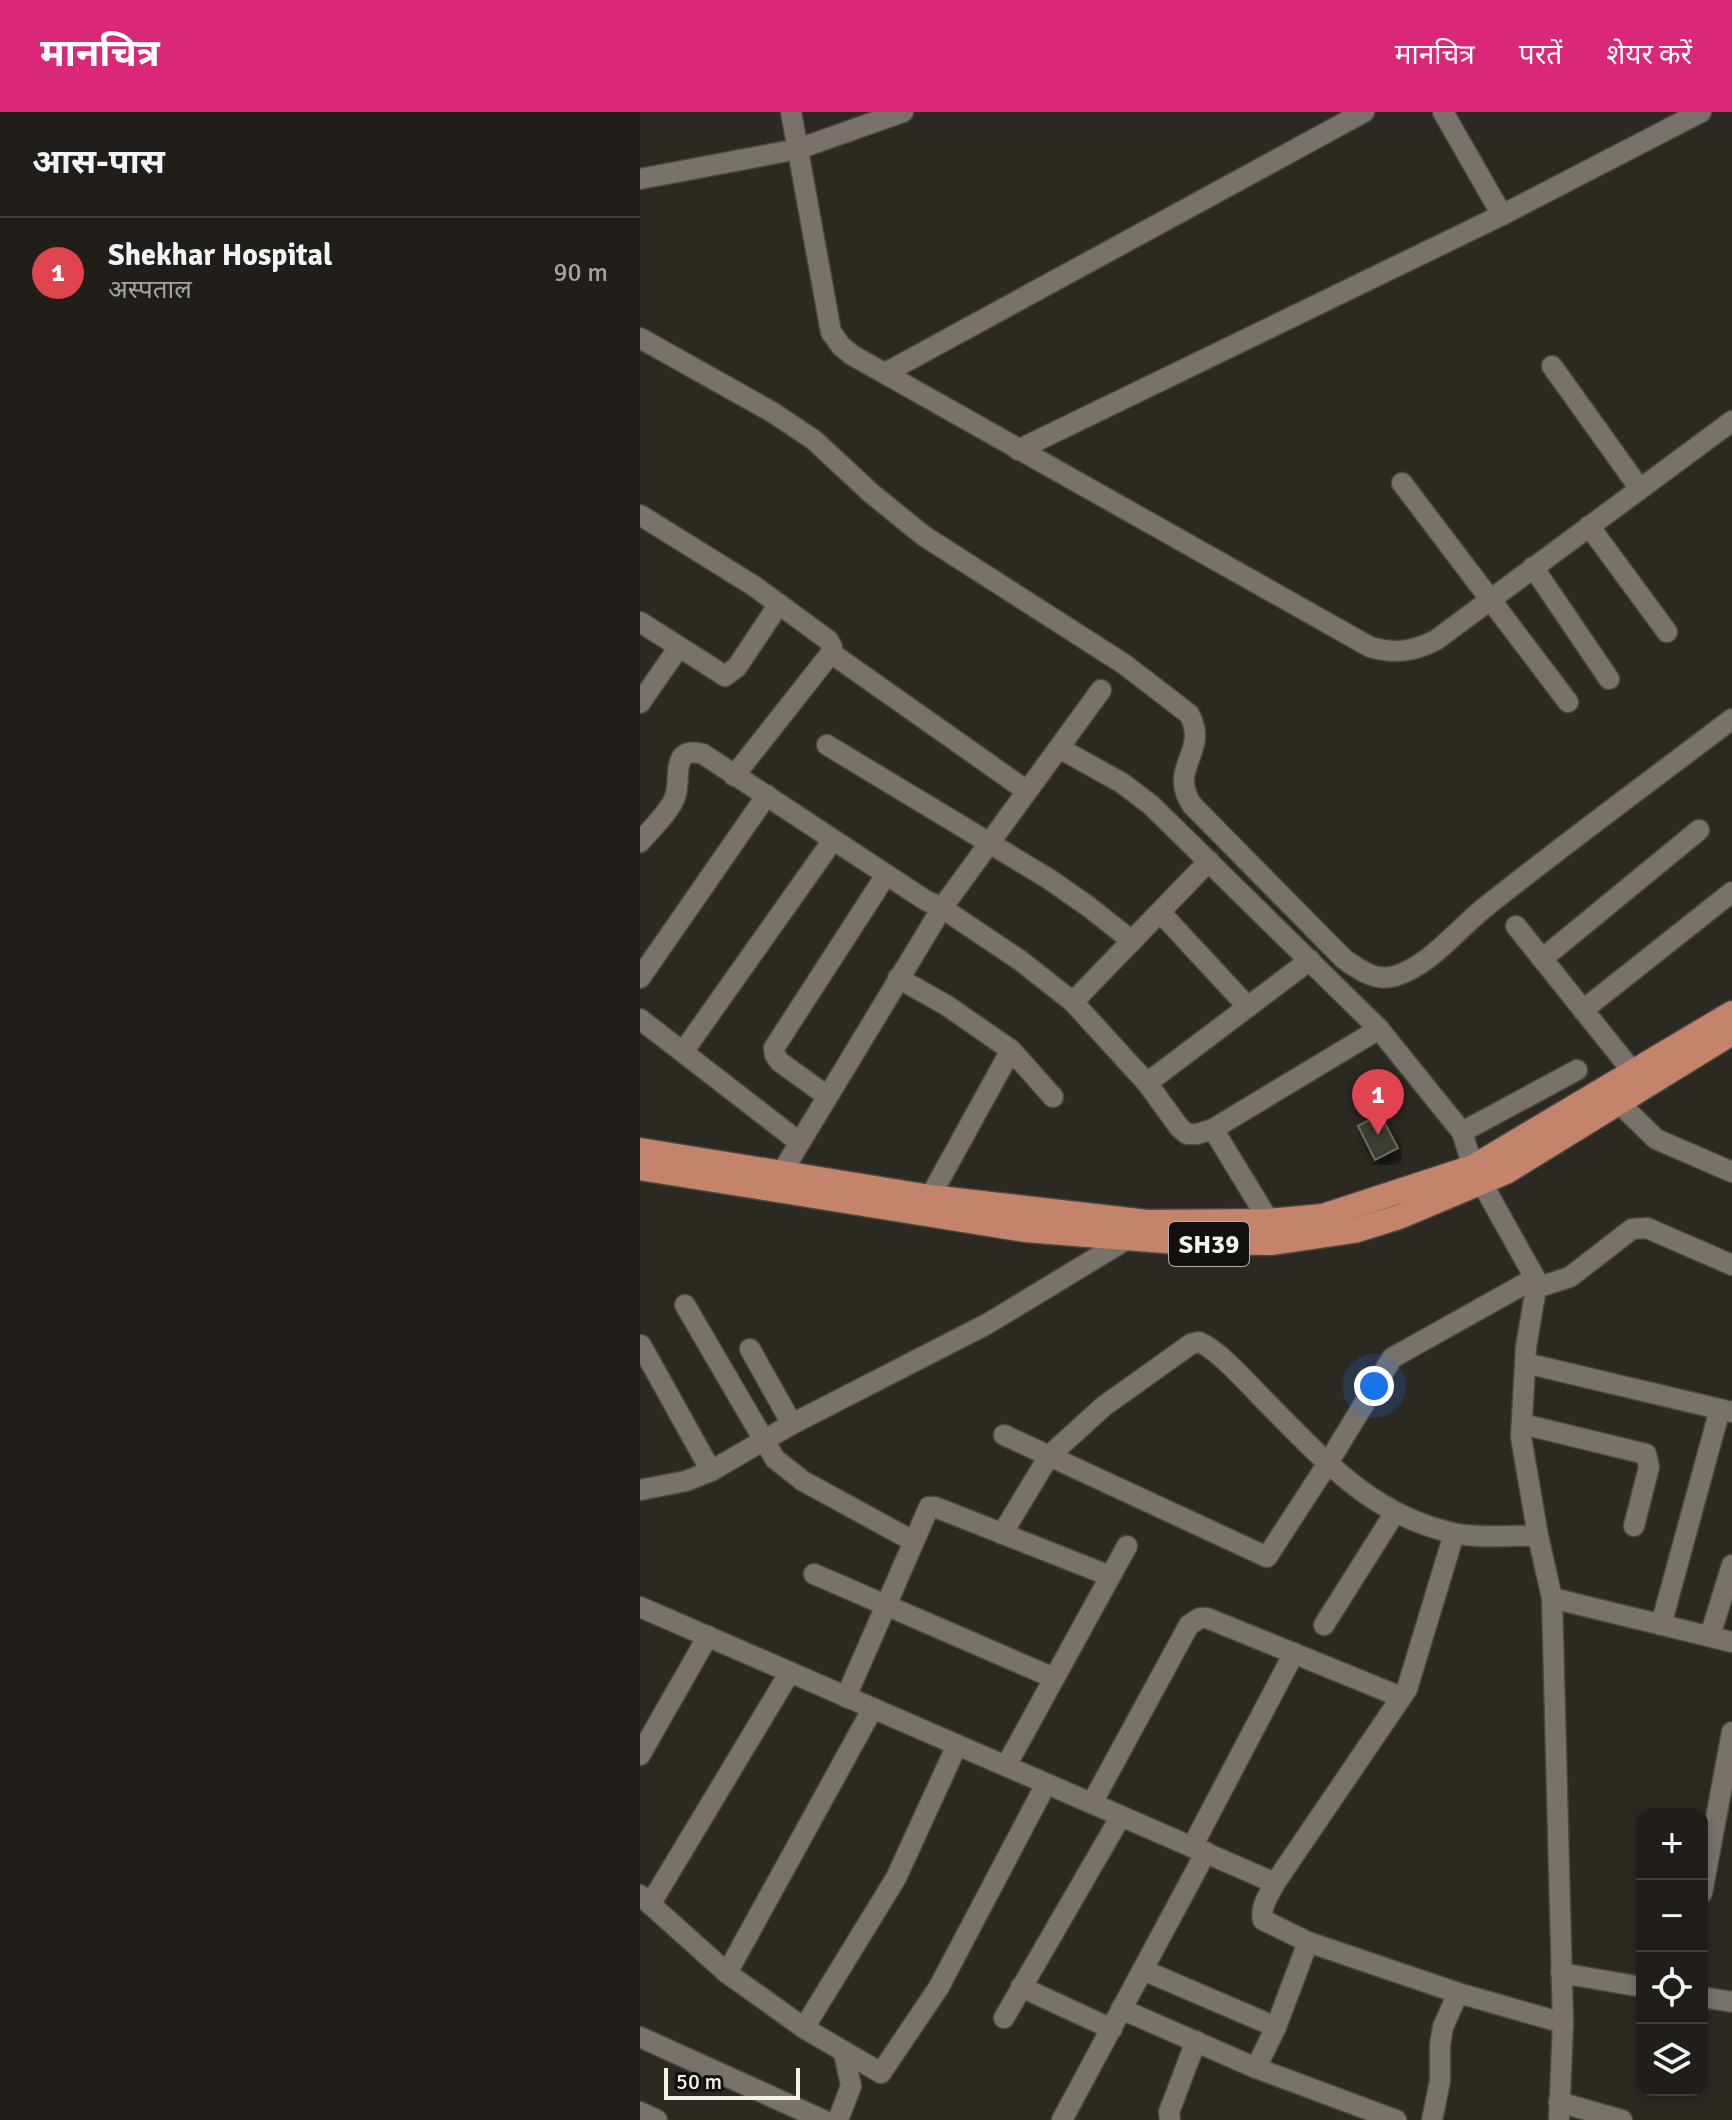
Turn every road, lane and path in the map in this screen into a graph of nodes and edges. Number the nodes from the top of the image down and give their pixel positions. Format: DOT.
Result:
graph roads {
  1 [pos="791,112"];
  2 [pos="903,112"];
  3 [pos="1364,112"];
  4 [pos="1443,112"];
  5 [pos="1701,112"];
  6 [pos="798,149"];
  7 [pos="640,179"];
  8 [pos="1502,215"];
  9 [pos="640,338"];
  10 [pos="1552,366"];
  11 [pos="887,372"];
  12 [pos="1732,421"];
  13 [pos="1018,450"];
  14 [pos="1402,483"];
  15 [pos="1640,489"];
  16 [pos="640,515"];
  17 [pos="1589,526"];
  18 [pos="1533,567"];
  19 [pos="1491,599"];
  20 [pos="779,604"];
  21 [pos="640,622"];
  22 [pos="1667,632"];
  23 [pos="679,647"];
  24 [pos="831,653"];
  25 [pos="1609,679"];
  26 [pos="1101,690"];
  27 [pos="1568,702"];
  28 [pos="640,703"];
  29 [pos="1732,719"];
  30 [pos="827,745"];
  31 [pos="1059,748"];
  32 [pos="734,776"];
  33 [pos="1027,791"];
  34 [pos="767,795"];
  35 [pos="1699,830"];
  36 [pos="833,840"];
  37 [pos="640,842"];
  38 [pos="989,845"];
  39 [pos="1209,861"];
  40 [pos="886,875"];
  41 [pos="1732,892"];
  42 [pos="942,908"];
  43 [pos="1160,912"];
  44 [pos="1516,926"];
  45 [pos="1132,941"];
  46 [pos="1542,959"];
  47 [pos="1310,960"];
  48 [pos="640,978"];
  49 [pos="898,978"];
  50 [pos="1073,1002"];
  51 [pos="1248,1007"];
  52 [pos="1583,1010"];
  53 [pos="1732,1013"];
  54 [pos="640,1019"];
  55 [pos="1379,1029"];
  56 [pos="1732,1033"];
  57 [pos="1011,1050"];
  58 [pos="683,1052"];
  59 [pos="1577,1070"];
  60 [pos="1640,1080"];
  61 [pos="1147,1083"];
  62 [pos="827,1096"];
  63 [pos="1053,1097"];
  64 [pos="1620,1104"];
  65 [pos="1213,1129"];
  66 [pos="1462,1132"];
  67 [pos="799,1142"];
  68 [pos="640,1150"];
  69 [pos="640,1168"];
  70 [pos="782,1172"];
  71 [pos="1732,1172"];
  72 [pos="1477,1175"];
  73 [pos="930,1197"];
  74 [pos="1269,1221"];
  75 [pos="1129,1238"];
  76 [pos="1732,1265"];
  77 [pos="1536,1283"];
  78 [pos="685,1305"];
  79 [pos="641,1345"];
  80 [pos="750,1349"];
  81 [pos="1525,1363"];
  82 [pos="1726,1410"];
  83 [pos="792,1424"];
  84 [pos="1522,1424"];
  85 [pos="1004,1435"];
  86 [pos="763,1441"];
  87 [pos="1049,1456"];
  88 [pos="1328,1463"];
  89 [pos="711,1471"];
  90 [pos="640,1490"];
  91 [pos="1394,1514"];
  92 [pos="1634,1526"];
  93 [pos="1002,1534"];
  94 [pos="1454,1534"];
  95 [pos="1538,1536"];
  96 [pos="913,1541"];
  97 [pos="1127,1546"];
  98 [pos="1732,1565"];
  99 [pos="814,1574"];
  100 [pos="1110,1576"];
  101 [pos="1552,1598"];
  102 [pos="640,1607"];
  103 [pos="885,1607"];
  104 [pos="1324,1625"];
  105 [pos="1661,1625"];
  106 [pos="708,1636"];
  107 [pos="1710,1636"];
  108 [pos="1732,1642"];
  109 [pos="1294,1653"];
  110 [pos="790,1672"];
  111 [pos="1054,1678"];
  112 [pos="846,1697"];
  113 [pos="1401,1697"];
  114 [pos="873,1708"];
  115 [pos="648,1725"];
  116 [pos="1732,1732"];
  117 [pos="957,1745"];
  118 [pos="640,1755"];
  119 [pos="1006,1766"];
  120 [pos="1046,1784"];
  121 [pos="1092,1803"];
  122 [pos="1121,1816"];
  123 [pos="1199,1850"];
  124 [pos="1704,1880"];
  125 [pos="1275,1883"];
  126 [pos="646,1899"];
  127 [pos="1308,1942"];
  128 [pos="1143,1970"];
  129 [pos="727,1973"];
  130 [pos="1561,1973"];
  131 [pos="1636,1986"];
  132 [pos="1021,1987"];
  133 [pos="1458,1993"];
  134 [pos="1708,1998"];
  135 [pos="1732,2002"];
  136 [pos="1121,2009"];
  137 [pos="1004,2018"];
  138 [pos="1563,2023"];
  139 [pos="1276,2027"];
  140 [pos="804,2028"];
  141 [pos="1112,2029"];
  142 [pos="640,2037"];
  143 [pos="1196,2041"];
  144 [pos="844,2053"];
  145 [pos="1256,2068"];
  146 [pos="1559,2111"];
  147 [pos="640,2112"];
  148 [pos="657,2120"];
  149 [pos="823,2120"];
  150 [pos="838,2120"];
  151 [pos="1062,2120"];
  152 [pos="1170,2120"];
  153 [pos="1396,2120"];
  154 [pos="1432,2120"];
  155 [pos="1622,2120"];
  1 -- 6 [label="street"];
  2 -- 6 [label="street"];
  3 -- 11 [label="street"];
  4 -- 8 [label="street"];
  5 -- 8 [label="street"];
  6 -- 7 [label="street"];
  6 -- 11 [label="street"];
  8 -- 13 [label="street"];
  9 -- 29 [label="street"];
  10 -- 15 [label="street"];
  11 -- 13 [label="street"];
  12 -- 15 [label="street"];
  13 -- 19 [label="street"];
  14 -- 19 [label="street"];
  15 -- 17 [label="street"];
  16 -- 20 [label="street"];
  17 -- 18 [label="street"];
  17 -- 22 [label="street"];
  18 -- 19 [label="street"];
  18 -- 25 [label="street"];
  19 -- 27 [label="street"];
  20 -- 23 [label="street"];
  20 -- 24 [label="street"];
  21 -- 23 [label="street"];
  23 -- 28 [label="street"];
  24 -- 32 [label="street"];
  24 -- 33 [label="street"];
  26 -- 31 [label="street"];
  30 -- 38 [label="street"];
  31 -- 33 [label="street"];
  31 -- 39 [label="street"];
  32 -- 34 [label="street"];
  32 -- 37 [label="street"];
  33 -- 38 [label="street"];
  34 -- 36 [label="street"];
  34 -- 48 [label="street"];
  35 -- 46 [label="street"];
  36 -- 40 [label="street"];
  36 -- 58 [label="street"];
  38 -- 42 [label="street"];
  38 -- 45 [label="street"];
  39 -- 43 [label="street"];
  39 -- 47 [label="street"];
  40 -- 42 [label="street"];
  40 -- 62 [label="street"];
  41 -- 52 [label="street"];
  42 -- 49 [label="street"];
  42 -- 50 [label="street"];
  43 -- 45 [label="street"];
  43 -- 51 [label="street"];
  44 -- 46 [label="street"];
  45 -- 50 [label="street"];
  46 -- 52 [label="street"];
  47 -- 51 [label="street"];
  47 -- 55 [label="street"];
  49 -- 57 [label="street"];
  49 -- 62 [label="street"];
  50 -- 61 [label="street"];
  51 -- 61 [label="street"];
  52 -- 60 [label="street"];
  53 -- 60 [label="main road, SH39"];
  54 -- 58 [label="street"];
  55 -- 65 [label="street"];
  55 -- 66 [label="street"];
  56 -- 60 [label="main road, SH39"];
  57 -- 63 [label="street"];
  57 -- 73 [label="street"];
  58 -- 67 [label="street"];
  59 -- 66 [label="street"];
  60 -- 64 [label="main road, SH39"];
  60 -- 72 [label="main road, SH39"];
  61 -- 65 [label="street"];
  62 -- 67 [label="street"];
  64 -- 71 [label="street"];
  64 -- 72 [label="main road, SH39"];
  65 -- 74 [label="street"];
  66 -- 72 [label="street"];
  67 -- 70 [label="street"];
  68 -- 70 [label="main road, SH39"];
  69 -- 75 [label="main road, SH39"];
  70 -- 73 [label="main road, SH39"];
  72 -- 74 [label="main road, SH39"];
  72 -- 75 [label="main road, SH39"];
  72 -- 77 [label="street"];
  73 -- 74 [label="main road, SH39"];
  75 -- 83 [label="street"];
  76 -- 77 [label="street"];
  77 -- 81 [label="street"];
  77 -- 88 [label="street"];
  78 -- 86 [label="street"];
  79 -- 89 [label="street"];
  80 -- 83 [label="street"];
  81 -- 82 [label="street"];
  81 -- 84 [label="street"];
  82 -- 105 [label="street"];
  83 -- 86 [label="street"];
  84 -- 92 [label="street"];
  84 -- 95 [label="street"];
  85 -- 87 [label="street"];
  86 -- 89 [label="street"];
  86 -- 96 [label="street"];
  87 -- 88 [label="street"];
  87 -- 88 [label="street"];
  87 -- 93 [label="street"];
  88 -- 91 [label="street"];
  89 -- 90 [label="street"];
  91 -- 94 [label="street"];
  91 -- 104 [label="street"];
  93 -- 96 [label="street"];
  93 -- 100 [label="street"];
  94 -- 95 [label="street"];
  94 -- 113 [label="street"];
  95 -- 101 [label="street"];
  96 -- 103 [label="street"];
  97 -- 100 [label="street"];
  98 -- 107 [label="street"];
  99 -- 103 [label="street"];
  100 -- 111 [label="street"];
  101 -- 105 [label="street"];
  101 -- 130 [label="street"];
  102 -- 106 [label="street"];
  103 -- 111 [label="street"];
  103 -- 112 [label="street"];
  105 -- 107 [label="street"];
  106 -- 110 [label="street"];
  106 -- 115 [label="street"];
  107 -- 108 [label="street"];
  109 -- 113 [label="street"];
  109 -- 121 [label="street"];
  109 -- 123 [label="street"];
  110 -- 112 [label="street"];
  110 -- 126 [label="street"];
  111 -- 119 [label="street"];
  112 -- 114 [label="street"];
  113 -- 125 [label="street"];
  114 -- 117 [label="street"];
  114 -- 129 [label="street"];
  115 -- 118 [label="street"];
  116 -- 124 [label="street"];
  117 -- 119 [label="street"];
  117 -- 140 [label="street"];
  119 -- 120 [label="street"];
  120 -- 121 [label="street"];
  120 -- 144 [label="street"];
  121 -- 122 [label="street"];
  122 -- 123 [label="street"];
  122 -- 132 [label="street"];
  123 -- 125 [label="street"];
  123 -- 128 [label="street"];
  125 -- 127 [label="street"];
  126 -- 129 [label="street"];
  127 -- 133 [label="street"];
  127 -- 139 [label="street"];
  128 -- 136 [label="street"];
  128 -- 139 [label="street"];
  129 -- 140 [label="street"];
  130 -- 131 [label="street"];
  130 -- 138 [label="street"];
  132 -- 137 [label="street"];
  132 -- 141 [label="street"];
  133 -- 138 [label="street"];
  133 -- 154 [label="street"];
  134 -- 135 [label="street"];
  136 -- 141 [label="street"];
  136 -- 143 [label="street"];
  138 -- 146 [label="street"];
  139 -- 145 [label="street"];
  140 -- 144 [label="street"];
  141 -- 151 [label="street"];
  142 -- 149 [label="street"];
  143 -- 145 [label="street"];
  143 -- 152 [label="street"];
  144 -- 150 [label="street"];
  145 -- 153 [label="street"];
  146 -- 155 [label="street"];
  147 -- 148 [label="street"];
}
